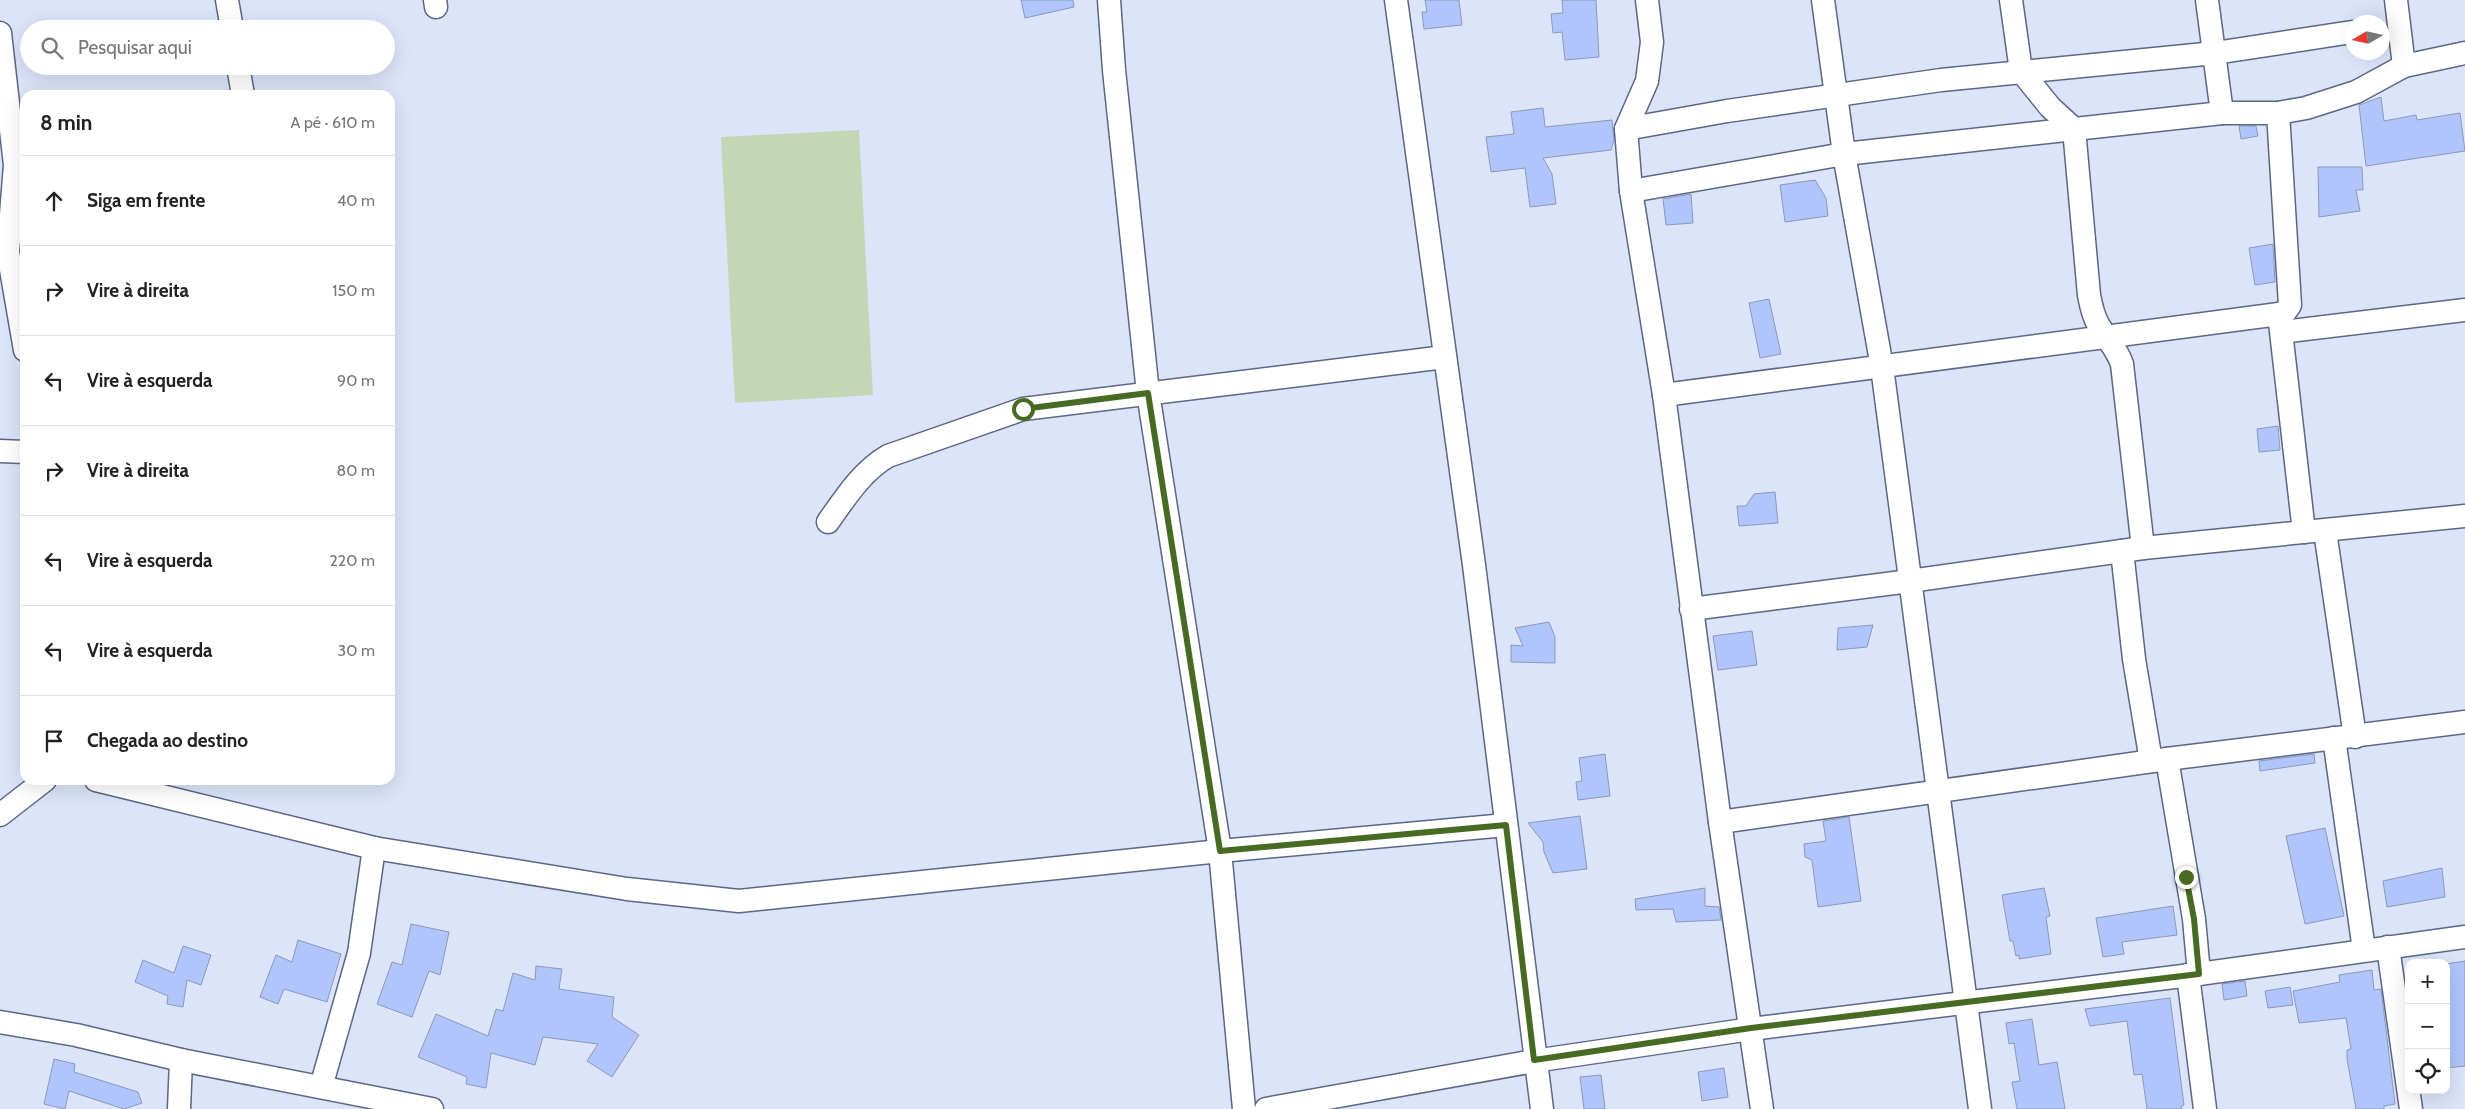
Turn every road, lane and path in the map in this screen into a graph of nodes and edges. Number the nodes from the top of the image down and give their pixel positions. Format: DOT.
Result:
graph roads {
  1 [pos="227,0"];
  2 [pos="1109,0"];
  3 [pos="1396,0"];
  4 [pos="1647,0"];
  5 [pos="1823,0"];
  6 [pos="2011,0"];
  7 [pos="2207,0"];
  8 [pos="2396,0"];
  9 [pos="230,20"];
  10 [pos="2391,25"];
  11 [pos="0,33"];
  12 [pos="2345,33"];
  13 [pos="2214,53"];
  14 [pos="2465,53"];
  15 [pos="2404,66"];
  16 [pos="2021,71"];
  17 [pos="239,75"];
  18 [pos="241,90"];
  19 [pos="1836,95"];
  20 [pos="2222,113"];
  21 [pos="2278,114"];
  22 [pos="1626,129"];
  23 [pos="2074,129"];
  24 [pos="1844,154"];
  25 [pos="1631,191"];
  26 [pos="2465,310"];
  27 [pos="20,321"];
  28 [pos="2281,323"];
  29 [pos="2106,336"];
  30 [pos="1445,357"];
  31 [pos="1882,367"];
  32 [pos="1148,393"];
  33 [pos="1664,396"];
  34 [pos="0,451"];
  35 [pos="20,452"];
  36 [pos="2465,516"];
  37 [pos="828,522"];
  38 [pos="2314,532"];
  39 [pos="2132,550"];
  40 [pos="1910,581"];
  41 [pos="1691,609"];
  42 [pos="2465,722"];
  43 [pos="2345,737"];
  44 [pos="2159,760"];
  45 [pos="39,785"];
  46 [pos="116,785"];
  47 [pos="1939,791"];
  48 [pos="0,815"];
  49 [pos="1720,822"];
  50 [pos="1506,825"];
  51 [pos="374,848"];
  52 [pos="1220,851"];
  53 [pos="2465,937"];
  54 [pos="2388,947"];
  55 [pos="2364,950"];
  56 [pos="2194,974"];
  57 [pos="1966,1001"];
  58 [pos="0,1022"];
  59 [pos="1751,1028"];
  60 [pos="181,1060"];
  61 [pos="1534,1060"];
  62 [pos="320,1087"];
  63 [pos="1330,1103"];
  64 [pos="378,1104"];
  65 [pos="179,1109"];
  66 [pos="432,1109"];
  67 [pos="1244,1109"];
  68 [pos="1266,1109"];
  69 [pos="1542,1109"];
  70 [pos="1762,1109"];
  71 [pos="1980,1109"];
  72 [pos="2205,1109"];
  73 [pos="2411,1109"];
  1 -- 9 [label="street"];
  2 -- 32 [label="street"];
  3 -- 30 [label="street"];
  4 -- 22 [label="street"];
  5 -- 19 [label="street"];
  6 -- 16 [label="street"];
  7 -- 13 [label="street"];
  8 -- 10 [label="street"];
  10 -- 15 [label="street"];
  11 -- 27 [label="street"];
  12 -- 13 [label="street"];
  13 -- 16 [label="street"];
  13 -- 20 [label="street"];
  14 -- 15 [label="street"];
  15 -- 21 [label="street"];
  16 -- 19 [label="street"];
  16 -- 23 [label="street"];
  17 -- 18 [label="street"];
  19 -- 22 [label="street"];
  19 -- 24 [label="street"];
  20 -- 21 [label="street"];
  20 -- 23 [label="street"];
  21 -- 28 [label="street"];
  22 -- 25 [label="street"];
  23 -- 24 [label="street"];
  23 -- 29 [label="street"];
  24 -- 25 [label="street"];
  24 -- 31 [label="street"];
  25 -- 33 [label="street"];
  26 -- 28 [label="street"];
  28 -- 29 [label="street"];
  28 -- 38 [label="street"];
  29 -- 31 [label="street"];
  29 -- 39 [label="street"];
  30 -- 32 [label="street"];
  30 -- 50 [label="street"];
  31 -- 33 [label="street"];
  31 -- 40 [label="street"];
  32 -- 37 [label="street"];
  32 -- 52 [label="street"];
  33 -- 41 [label="street"];
  34 -- 35 [label="street"];
  36 -- 38 [label="street"];
  38 -- 39 [label="street"];
  38 -- 43 [label="street"];
  39 -- 40 [label="street"];
  39 -- 44 [label="street"];
  40 -- 41 [label="street"];
  40 -- 47 [label="street"];
  41 -- 49 [label="street"];
  42 -- 43 [label="street"];
  43 -- 44 [label="street"];
  43 -- 55 [label="street"];
  44 -- 47 [label="street"];
  44 -- 56 [label="street"];
  45 -- 48 [label="street"];
  46 -- 51 [label="street"];
  47 -- 49 [label="street"];
  47 -- 57 [label="street"];
  49 -- 59 [label="street"];
  50 -- 52 [label="street"];
  50 -- 61 [label="street"];
  51 -- 52 [label="street"];
  51 -- 62 [label="street"];
  52 -- 67 [label="street"];
  53 -- 54 [label="street"];
  54 -- 55 [label="street"];
  54 -- 73 [label="street"];
  55 -- 56 [label="street"];
  56 -- 57 [label="street"];
  56 -- 72 [label="street"];
  57 -- 59 [label="street"];
  57 -- 71 [label="street"];
  58 -- 60 [label="street"];
  59 -- 61 [label="street"];
  59 -- 70 [label="street"];
  60 -- 62 [label="street"];
  60 -- 65 [label="street"];
  61 -- 63 [label="street"];
  61 -- 69 [label="street"];
  62 -- 64 [label="street"];
  63 -- 68 [label="street"];
  64 -- 66 [label="street"];
}
